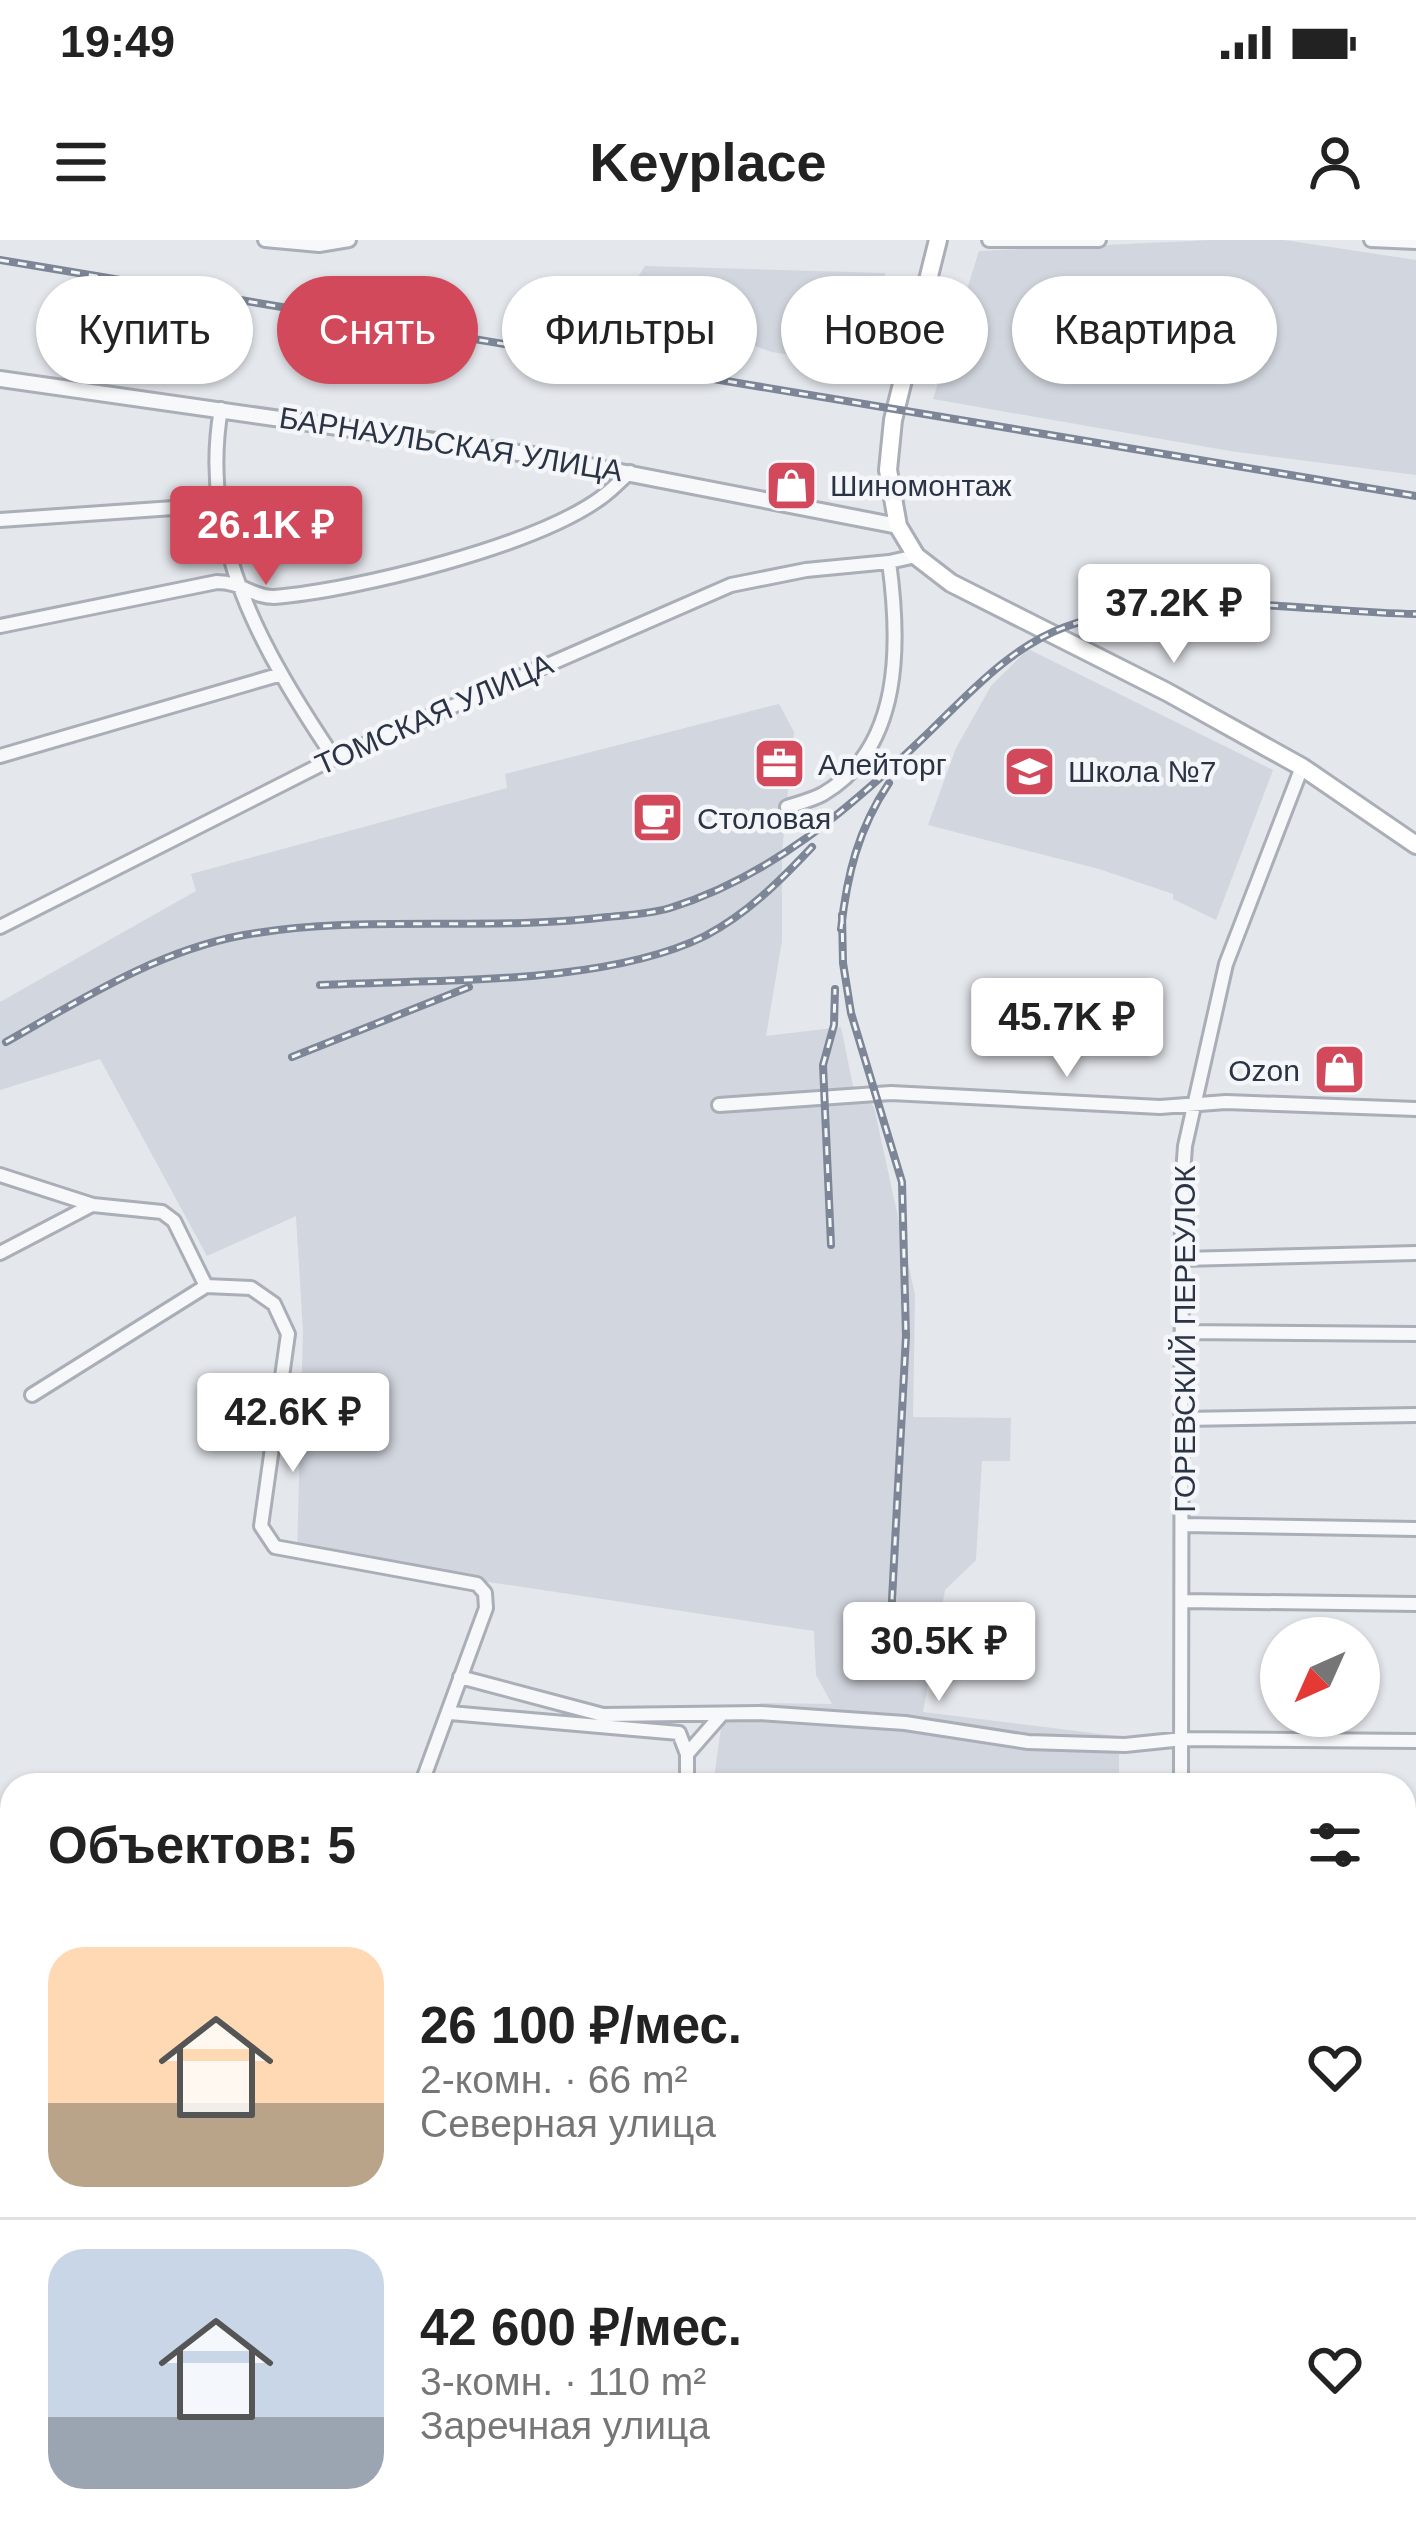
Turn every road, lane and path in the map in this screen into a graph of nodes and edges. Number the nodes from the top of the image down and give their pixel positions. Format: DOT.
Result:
graph roads {
  1 [pos="266,240"];
  2 [pos="350,240"];
  3 [pos="938,240"];
  4 [pos="989,240"];
  5 [pos="1099,240"];
  6 [pos="1371,240"];
  7 [pos="1416,242"];
  8 [pos="0,379"];
  9 [pos="221,409"];
  10 [pos="630,472"];
  11 [pos="217,505"];
  12 [pos="0,520"];
  13 [pos="898,526"];
  14 [pos="916,556"];
  15 [pos="889,562"];
  16 [pos="237,582"];
  17 [pos="0,626"];
  18 [pos="278,675"];
  19 [pos="0,756"];
  20 [pos="334,758"];
  21 [pos="1302,767"];
  22 [pos="787,807"];
  23 [pos="1416,845"];
  24 [pos="0,927"];
  25 [pos="1197,1104"];
  26 [pos="719,1105"];
  27 [pos="1416,1109"];
  28 [pos="0,1175"];
  29 [pos="93,1205"];
  30 [pos="1416,1252"];
  31 [pos="0,1253"];
  32 [pos="1182,1259"];
  33 [pos="206,1286"];
  34 [pos="1183,1332"];
  35 [pos="1416,1334"];
  36 [pos="32,1395"];
  37 [pos="1416,1414"];
  38 [pos="1183,1419"];
  39 [pos="1183,1525"];
  40 [pos="1416,1529"];
  41 [pos="1184,1601"];
  42 [pos="1416,1604"];
  43 [pos="460,1677"];
  44 [pos="450,1713"];
  45 [pos="722,1714"];
  46 [pos="1184,1738"];
  47 [pos="1416,1741"];
  48 [pos="687,1754"];
  49 [pos="426,1773"];
  50 [pos="687,1773"];
  51 [pos="1182,1773"];
  1 -- 2 [label="street"];
  3 -- 13 [label="main road"];
  4 -- 5 [label="street"];
  6 -- 7 [label="street"];
  8 -- 9 [label="street, БАРНАУЛЬСКАЯ УЛИЦА"];
  9 -- 10 [label="street, БАРНАУЛЬСКАЯ УЛИЦА"];
  9 -- 11 [label="street"];
  10 -- 13 [label="street, БАРНАУЛЬСКАЯ УЛИЦА"];
  10 -- 16 [label="street"];
  11 -- 12 [label="street"];
  11 -- 16 [label="street"];
  13 -- 14 [label="main road"];
  14 -- 15 [label="street, ТОМСКАЯ УЛИЦА"];
  14 -- 21 [label="main road"];
  15 -- 20 [label="street, ТОМСКАЯ УЛИЦА"];
  15 -- 22 [label="street"];
  16 -- 17 [label="street"];
  16 -- 18 [label="street"];
  18 -- 19 [label="street"];
  18 -- 20 [label="street"];
  20 -- 24 [label="street, ТОМСКАЯ УЛИЦА"];
  21 -- 23 [label="main road"];
  21 -- 25 [label="street, ГОРЕВСКИЙ ПЕРЕУЛОК"];
  25 -- 26 [label="street"];
  25 -- 27 [label="street"];
  25 -- 32 [label="street, ГОРЕВСКИЙ ПЕРЕУЛОК"];
  28 -- 29 [label="street"];
  29 -- 31 [label="street"];
  29 -- 33 [label="street"];
  30 -- 32 [label="street"];
  32 -- 34 [label="street, ГОРЕВСКИЙ ПЕРЕУЛОК"];
  33 -- 36 [label="street"];
  33 -- 43 [label="street"];
  34 -- 35 [label="street"];
  34 -- 38 [label="street, ГОРЕВСКИЙ ПЕРЕУЛОК"];
  37 -- 38 [label="street"];
  38 -- 39 [label="street, ГОРЕВСКИЙ ПЕРЕУЛОК"];
  39 -- 40 [label="street"];
  39 -- 41 [label="street, ГОРЕВСКИЙ ПЕРЕУЛОК"];
  41 -- 42 [label="street"];
  41 -- 46 [label="street, ГОРЕВСКИЙ ПЕРЕУЛОК"];
  43 -- 44 [label="street"];
  43 -- 45 [label="street"];
  44 -- 48 [label="street"];
  44 -- 49 [label="street"];
  45 -- 46 [label="street"];
  45 -- 48 [label="street"];
  46 -- 47 [label="street"];
  46 -- 51 [label="street, ГОРЕВСКИЙ ПЕРЕУЛОК"];
  48 -- 50 [label="street"];
}
